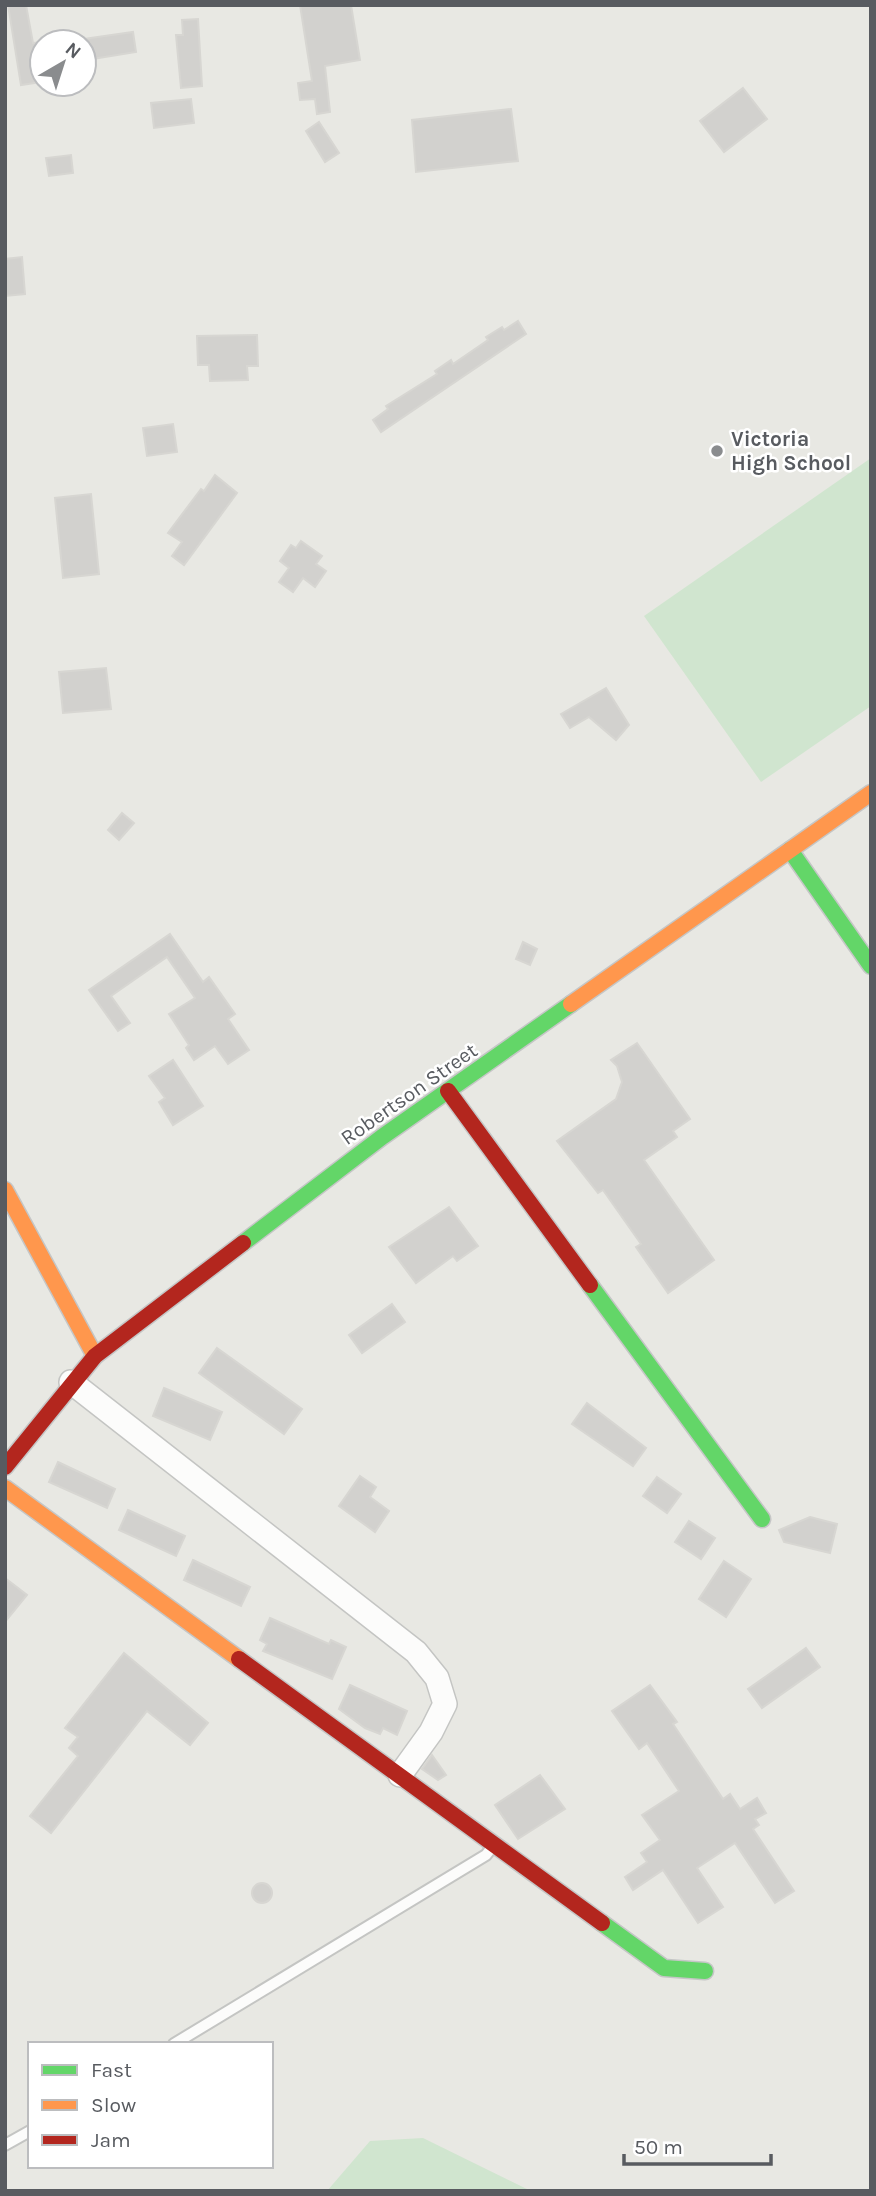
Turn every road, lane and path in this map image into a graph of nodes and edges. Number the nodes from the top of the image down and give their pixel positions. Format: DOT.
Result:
graph roads {
  1 [pos="871,793"];
  2 [pos="790,850"];
  3 [pos="871,966"];
  4 [pos="447,1091"];
  5 [pos="5,1190"];
  6 [pos="95,1356"];
  7 [pos="72,1382"];
  8 [pos="5,1467"];
  9 [pos="5,1488"];
  10 [pos="762,1519"];
  11 [pos="400,1775"];
  12 [pos="495,1844"];
  13 [pos="705,1971"];
  14 [pos="177,2042"];
  15 [pos="28,2132"];
  16 [pos="5,2145"];
  1 -- 2 [label="street, Robertson Street"];
  2 -- 3 [label="street"];
  2 -- 4 [label="street, Robertson Street"];
  4 -- 6 [label="street, Robertson Street"];
  4 -- 10 [label="street"];
  5 -- 6 [label="street"];
  6 -- 7 [label="street, Robertson Street"];
  7 -- 8 [label="street, Robertson Street"];
  7 -- 11 [label="street"];
  9 -- 11 [label="street"];
  11 -- 12 [label="street"];
  12 -- 13 [label="street"];
  12 -- 14 [label="lane"];
  15 -- 16 [label="lane"];
}
